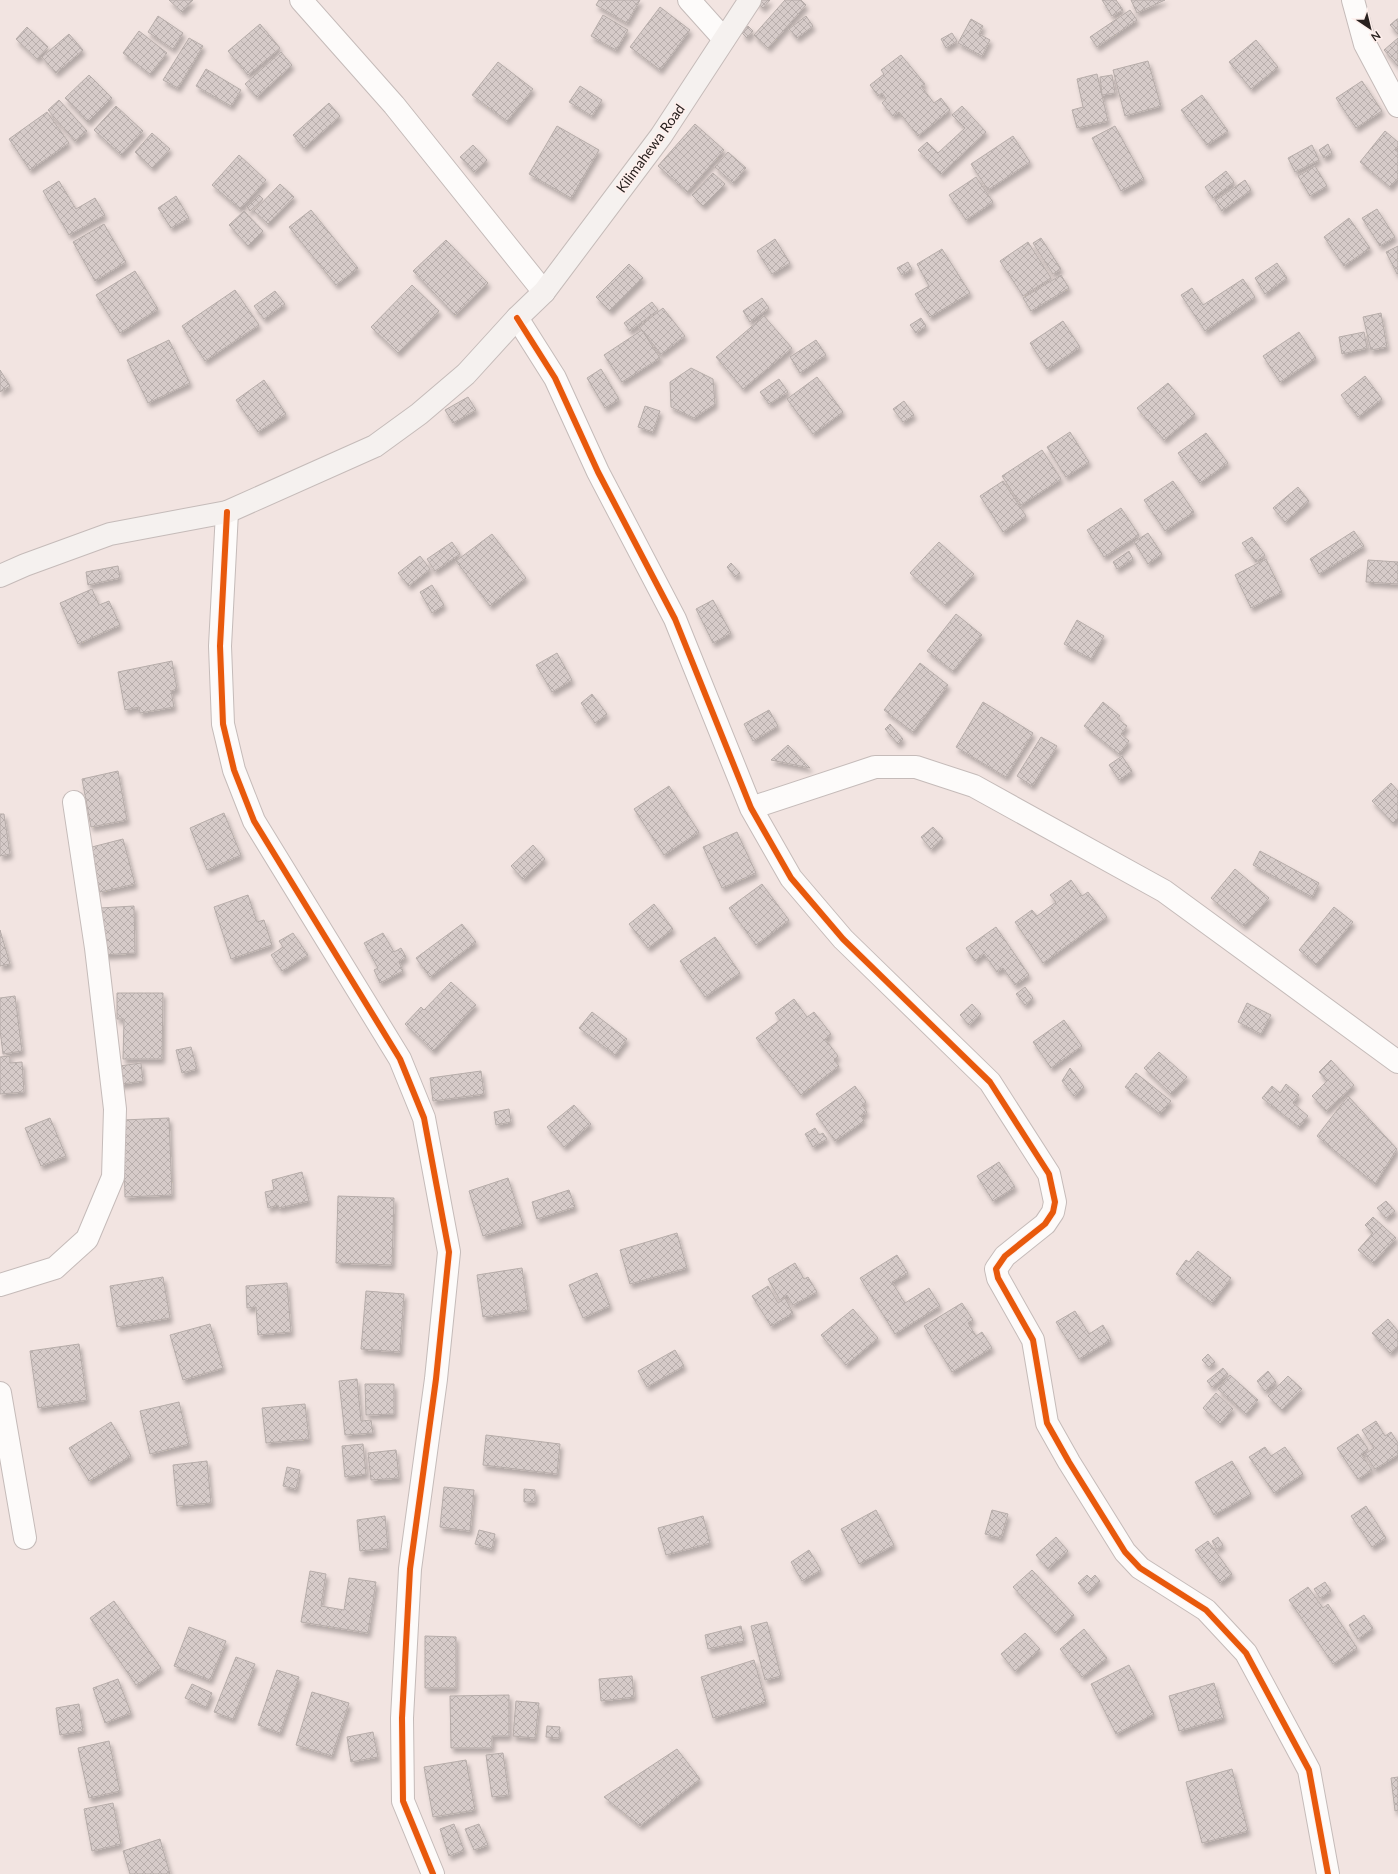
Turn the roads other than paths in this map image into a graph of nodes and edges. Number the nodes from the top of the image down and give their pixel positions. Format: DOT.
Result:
graph roads {
  1 [pos="301,0"];
  2 [pos="689,0"];
  3 [pos="750,0"];
  4 [pos="1353,0"];
  5 [pos="724,39"];
  6 [pos="1398,106"];
  7 [pos="544,292"];
  8 [pos="517,318"];
  9 [pos="227,512"];
  10 [pos="0,576"];
  11 [pos="74,802"];
  12 [pos="751,808"];
  13 [pos="1398,1062"];
  14 [pos="0,1285"];
  15 [pos="0,1393"];
  16 [pos="25,1538"];
  17 [pos="433,1874"];
  18 [pos="1328,1874"];
  1 -- 7 [label="street"];
  2 -- 5 [label="street"];
  3 -- 5 [label="street, Kilimahewa Road"];
  4 -- 6 [label="street"];
  5 -- 7 [label="street, Kilimahewa Road"];
  7 -- 8 [label="street, Kilimahewa Road"];
  8 -- 9 [label="street, Kilimahewa Road"];
  8 -- 12 [label="street"];
  9 -- 10 [label="street, Kilimahewa Road"];
  9 -- 17 [label="street"];
  11 -- 14 [label="street"];
  12 -- 13 [label="street"];
  12 -- 18 [label="street"];
  15 -- 16 [label="street"];
}
